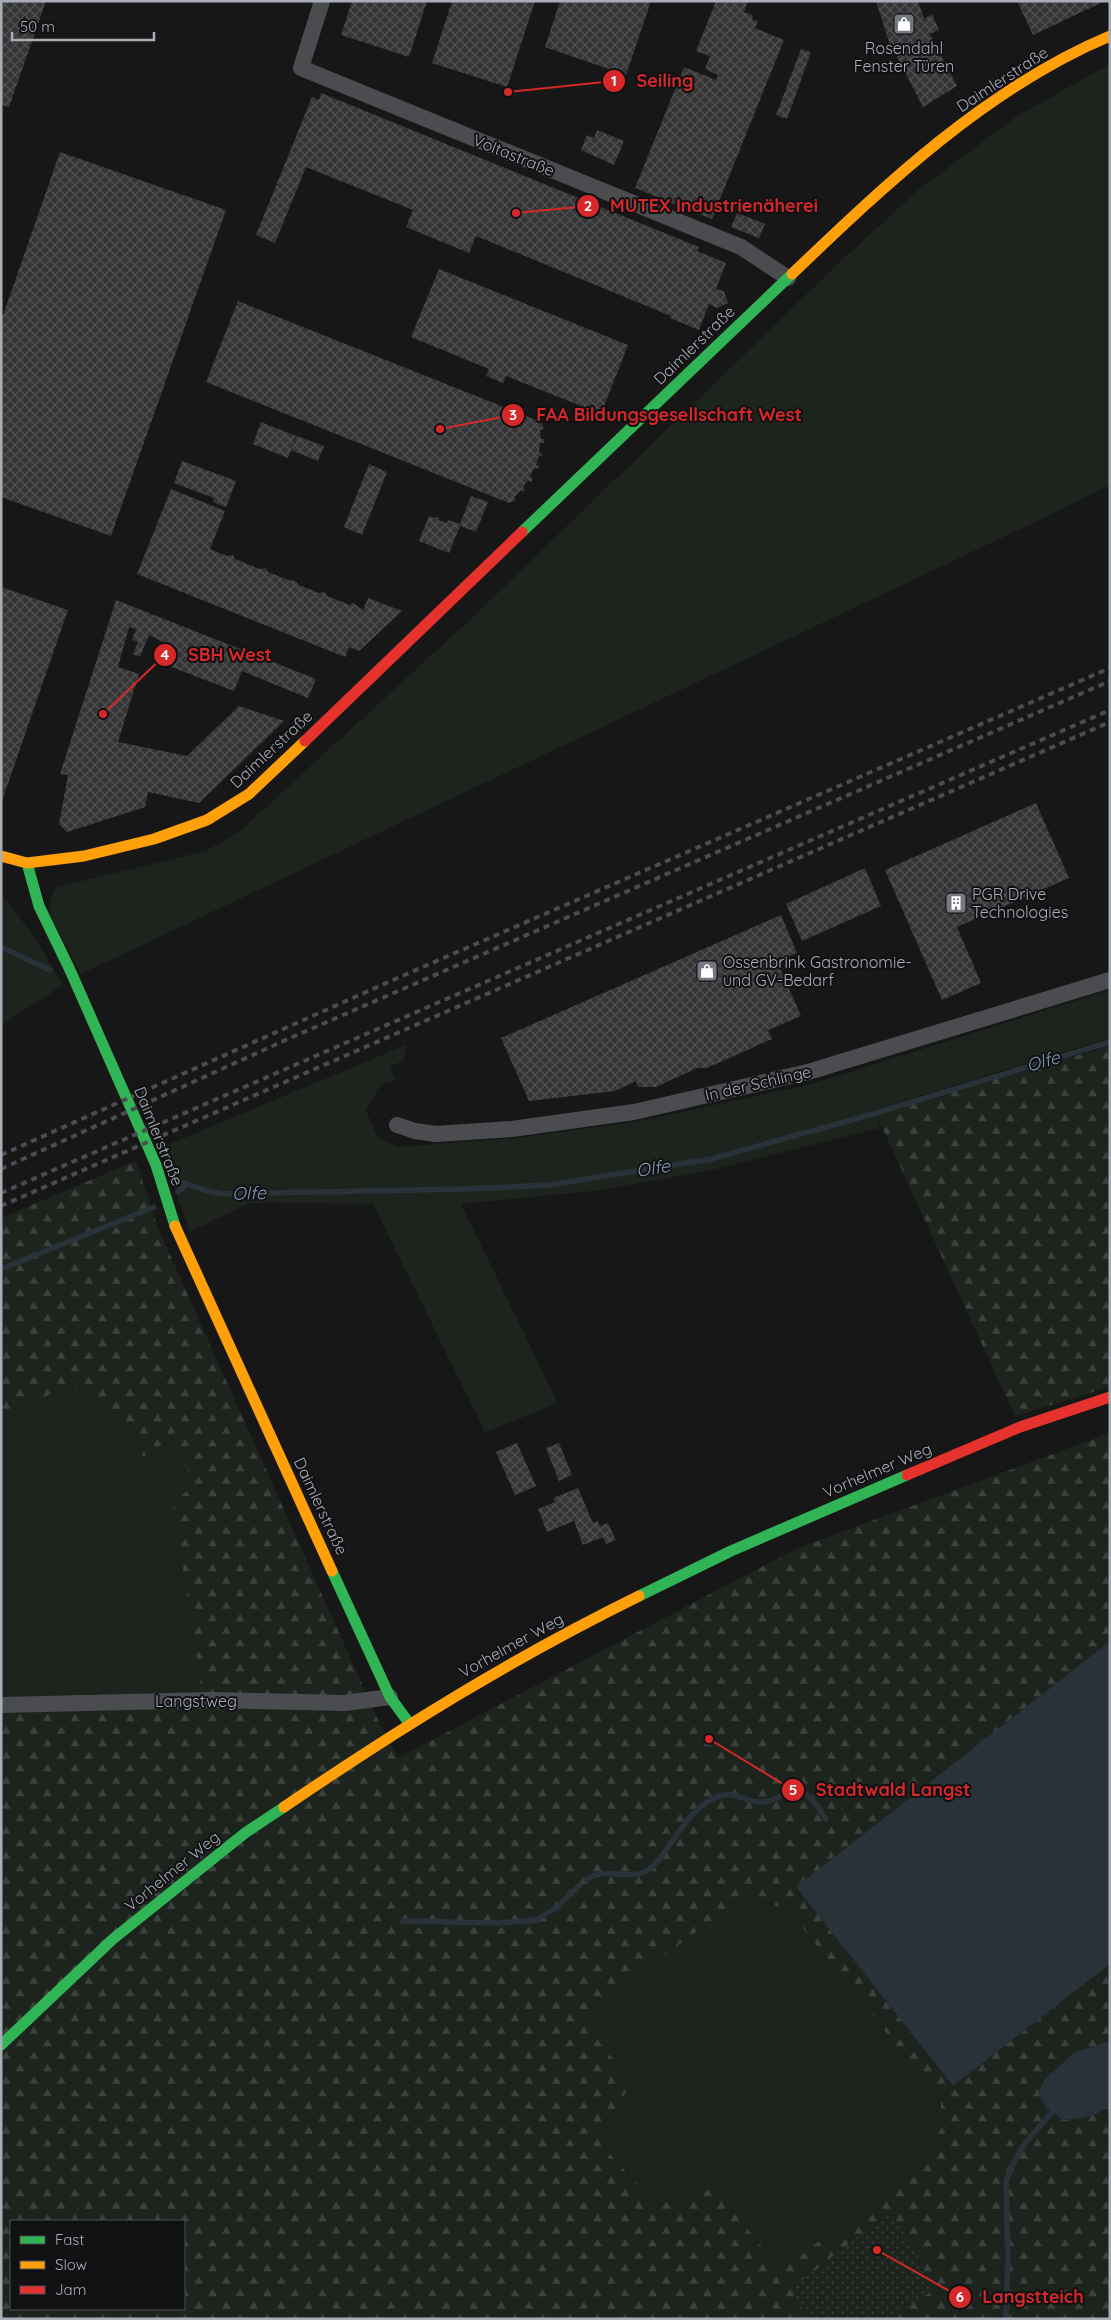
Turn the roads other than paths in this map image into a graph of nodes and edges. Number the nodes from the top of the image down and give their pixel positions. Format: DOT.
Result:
graph roads {
  1 [pos="322,1"];
  2 [pos="1110,36"];
  3 [pos="788,278"];
  4 [pos="1,856"];
  5 [pos="27,863"];
  6 [pos="1110,980"];
  7 [pos="396,1125"];
  8 [pos="1110,1397"];
  9 [pos="390,1697"];
  10 [pos="1,1705"];
  11 [pos="408,1723"];
  12 [pos="1,2045"];
  1 -- 3 [label="street, Voltastraße"];
  2 -- 3 [label="street, Daimlerstraße"];
  3 -- 5 [label="street, Daimlerstraße"];
  4 -- 5 [label="street"];
  5 -- 9 [label="street, Daimlerstraße"];
  6 -- 7 [label="street, In der Schlinge"];
  8 -- 11 [label="street, Vorhelmer Weg"];
  9 -- 10 [label="street, Langstweg"];
  9 -- 11 [label="street, Daimlerstraße"];
  11 -- 12 [label="street, Vorhelmer Weg"];
}
